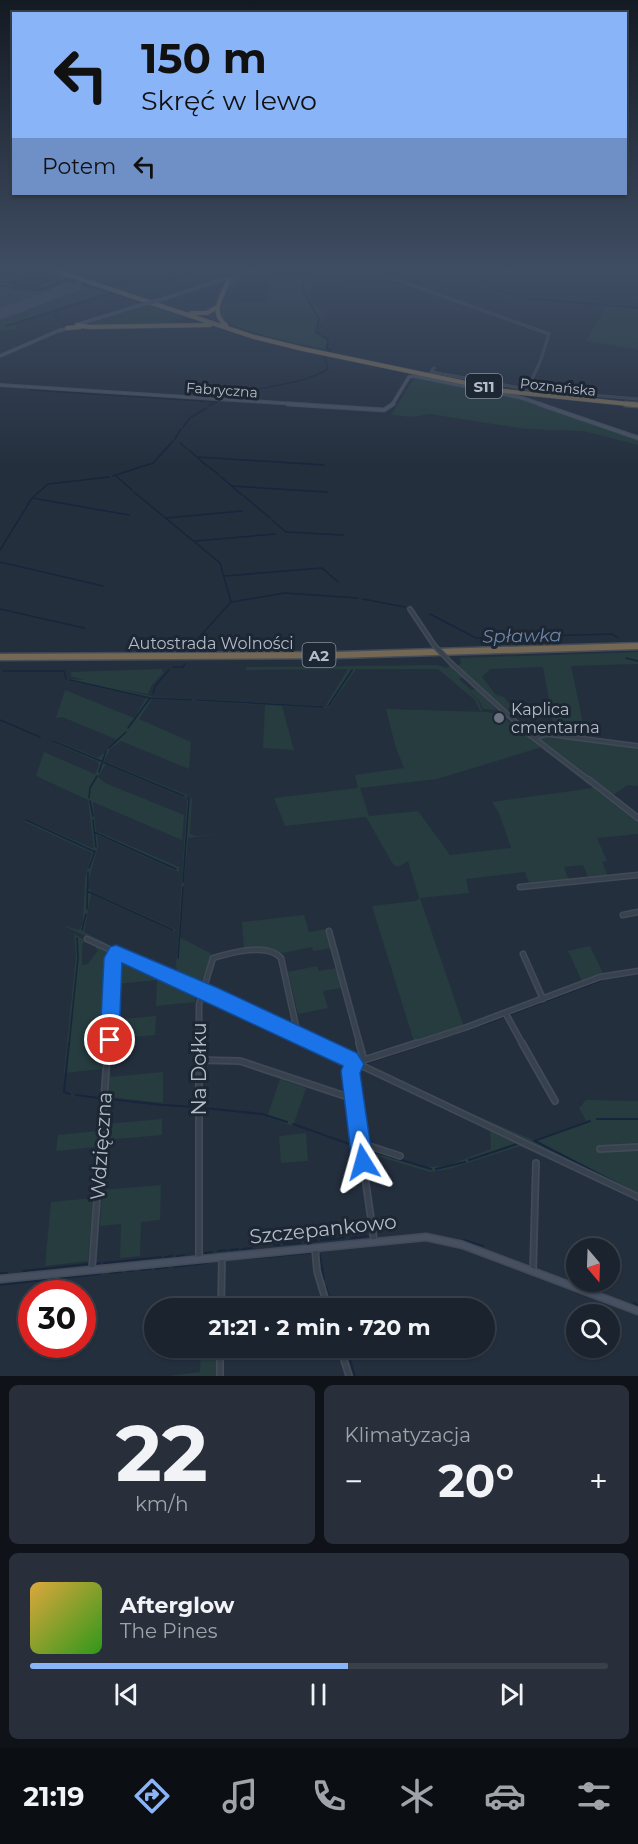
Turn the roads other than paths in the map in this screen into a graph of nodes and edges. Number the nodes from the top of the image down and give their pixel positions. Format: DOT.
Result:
graph roads {
  1 [pos="46,336"];
  2 [pos="256,336"];
  3 [pos="260,336"];
  4 [pos="548,336"];
  5 [pos="0,356"];
  6 [pos="434,368"];
  7 [pos="0,385"];
  8 [pos="527,389"];
  9 [pos="523,394"];
  10 [pos="532,397"];
  11 [pos="576,401"];
  12 [pos="587,401"];
  13 [pos="638,402"];
  14 [pos="638,438"];
  15 [pos="410,609"];
  16 [pos="638,648"];
  17 [pos="0,659"];
  18 [pos="534,738"];
  19 [pos="638,746"];
  20 [pos="638,818"];
  21 [pos="638,875"];
  22 [pos="520,887"];
  23 [pos="638,912"];
  24 [pos="623,915"];
  25 [pos="329,931"];
  26 [pos="87,939"];
  27 [pos="116,952"];
  28 [pos="523,954"];
  29 [pos="638,971"];
  30 [pos="201,991"];
  31 [pos="543,999"];
  32 [pos="506,1014"];
  33 [pos="294,1033"];
  34 [pos="198,1060"];
  35 [pos="364,1060"];
  36 [pos="355,1064"];
  37 [pos="354,1099"];
  38 [pos="555,1101"];
  39 [pos="360,1143"];
  40 [pos="638,1147"];
  41 [pos="600,1149"];
  42 [pos="400,1156"];
  43 [pos="536,1163"];
  44 [pos="638,1197"];
  45 [pos="374,1240"];
  46 [pos="314,1246"];
  47 [pos="222,1256"];
  48 [pos="199,1258"];
  49 [pos="92,1269"];
  50 [pos="533,1272"];
  51 [pos="0,1279"];
  52 [pos="221,1298"];
  53 [pos="325,1298"];
  54 [pos="638,1311"];
  55 [pos="220,1358"];
  56 [pos="343,1358"];
  57 [pos="220,1376"];
  58 [pos="349,1376"];
  1 -- 5 [label="street"];
  2 -- 9 [label="highway, Poznańska / S11"];
  3 -- 13 [label="highway, Poznańska / S11"];
  4 -- 8 [label="street"];
  6 -- 8 [label="street"];
  7 -- 14 [label="street, Fabryczna"];
  8 -- 13 [label="street"];
  9 -- 10 [label="highway"];
  9 -- 12 [label="highway, Poznańska / S11"];
  11 -- 12 [label="highway"];
  12 -- 13 [label="highway, Poznańska / S11"];
  15 -- 18 [label="street, bridge"];
  16 -- 17 [label="highway, Autostrada Wolności / A2"];
  18 -- 19 [label="street"];
  18 -- 20 [label="street"];
  21 -- 22 [label="street"];
  23 -- 24 [label="street"];
  25 -- 35 [label="street"];
  26 -- 27 [label="street"];
  27 -- 30 [label="street"];
  27 -- 49 [label="street, Wdzięczna"];
  28 -- 31 [label="street"];
  29 -- 31 [label="street"];
  30 -- 33 [label="street"];
  30 -- 33 [label="street, Na Dołku"];
  30 -- 34 [label="street, Na Dołku"];
  31 -- 32 [label="street"];
  32 -- 35 [label="street"];
  32 -- 38 [label="street"];
  33 -- 36 [label="street"];
  34 -- 37 [label="street"];
  34 -- 48 [label="street, Na Dołku"];
  35 -- 36 [label="street"];
  36 -- 37 [label="street"];
  36 -- 44 [label="street"];
  37 -- 39 [label="street"];
  39 -- 42 [label="street"];
  39 -- 45 [label="street"];
  40 -- 41 [label="street"];
  43 -- 50 [label="street"];
  45 -- 46 [label="street, Szczepankowo"];
  45 -- 50 [label="street, Szczepankowo"];
  46 -- 47 [label="street, Szczepankowo"];
  46 -- 53 [label="street"];
  47 -- 48 [label="street, Szczepankowo"];
  47 -- 52 [label="street"];
  48 -- 49 [label="street, Szczepankowo"];
  49 -- 51 [label="street, Szczepankowo"];
  50 -- 54 [label="street, Szczepankowo"];
  55 -- 57 [label="street"];
  56 -- 58 [label="street"];
}
